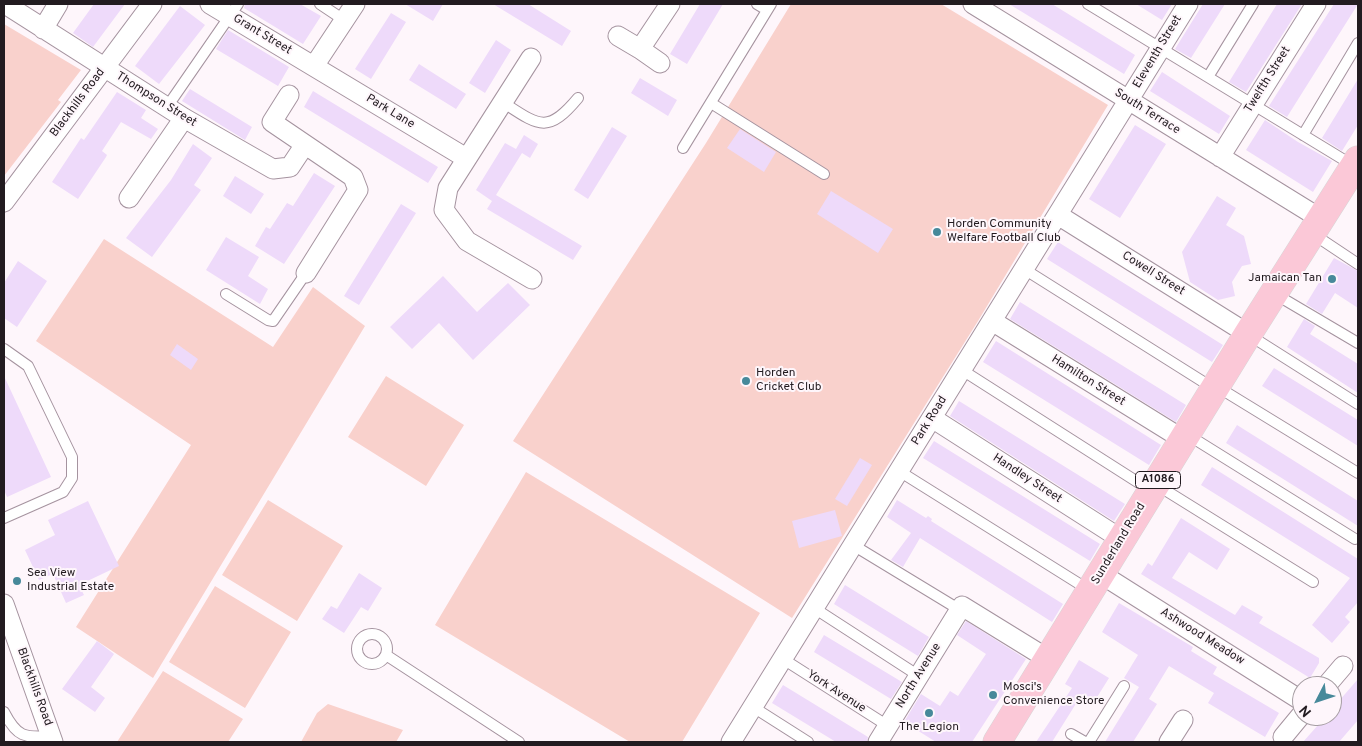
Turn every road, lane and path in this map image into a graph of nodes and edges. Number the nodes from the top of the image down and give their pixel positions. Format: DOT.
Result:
graph roads {
  1 [pos="5,4"];
  2 [pos="58,4"];
  3 [pos="152,4"];
  4 [pos="210,4"];
  5 [pos="320,4"];
  6 [pos="355,4"];
  7 [pos="670,4"];
  8 [pos="757,4"];
  9 [pos="973,4"];
  10 [pos="1088,4"];
  11 [pos="1188,4"];
  12 [pos="1253,4"];
  13 [pos="1316,4"];
  14 [pos="769,7"];
  15 [pos="234,10"];
  16 [pos="344,20"];
  17 [pos="43,28"];
  18 [pos="618,36"];
  19 [pos="1358,44"];
  20 [pos="1161,48"];
  21 [pos="640,49"];
  22 [pos="531,58"];
  23 [pos="660,63"];
  24 [pos="314,66"];
  25 [pos="105,68"];
  26 [pos="1208,77"];
  27 [pos="289,95"];
  28 [pos="578,98"];
  29 [pos="1129,100"];
  30 [pos="504,103"];
  31 [pos="710,103"];
  32 [pos="1253,104"];
  33 [pos="167,107"];
  34 [pos="184,118"];
  35 [pos="1303,135"];
  36 [pos="304,146"];
  37 [pos="683,148"];
  38 [pos="1220,157"];
  39 [pos="466,158"];
  40 [pos="1357,165"];
  41 [pos="824,174"];
  42 [pos="129,198"];
  43 [pos="4,202"];
  44 [pos="1058,215"];
  45 [pos="1317,227"];
  46 [pos="1358,264"];
  47 [pos="1024,269"];
  48 [pos="306,273"];
  49 [pos="532,279"];
  50 [pos="1274,293"];
  51 [pos="226,294"];
  52 [pos="992,321"];
  53 [pos="1248,334"];
  54 [pos="1358,343"];
  55 [pos="4,350"];
  56 [pos="962,370"];
  57 [pos="1215,387"];
  58 [pos="1358,404"];
  59 [pos="932,418"];
  60 [pos="1186,437"];
  61 [pos="899,471"];
  62 [pos="1358,473"];
  63 [pos="1153,488"];
  64 [pos="4,518"];
  65 [pos="1121,539"];
  66 [pos="1355,539"];
  67 [pos="853,545"];
  68 [pos="1096,582"];
  69 [pos="1313,582"];
  70 [pos="4,604"];
  71 [pos="814,608"];
  72 [pos="960,610"];
  73 [pos="386,655"];
  74 [pos="783,659"];
  75 [pos="1048,659"];
  76 [pos="1343,666"];
  77 [pos="919,676"];
  78 [pos="1334,676"];
  79 [pos="1124,686"];
  80 [pos="1292,694"];
  81 [pos="753,707"];
  82 [pos="4,712"];
  83 [pos="1183,720"];
  84 [pos="888,726"];
  85 [pos="1292,726"];
  86 [pos="1071,734"];
  87 [pos="1282,737"];
  88 [pos="52,739"];
  89 [pos="519,742"];
  90 [pos="731,742"];
  91 [pos="808,742"];
  92 [pos="878,742"];
  93 [pos="997,742"];
  94 [pos="1085,742"];
  95 [pos="1089,742"];
  96 [pos="1169,742"];
  1 -- 17 [label="street, Thompson Street"];
  2 -- 17 [label="street"];
  3 -- 25 [label="street, Blackhills Road"];
  4 -- 15 [label="street, Grant Street"];
  5 -- 16 [label="lane"];
  6 -- 16 [label="street"];
  7 -- 21 [label="street"];
  8 -- 14 [label="lane"];
  9 -- 29 [label="street, South Terrace"];
  10 -- 20 [label="lane"];
  11 -- 20 [label="street, Eleventh Street"];
  12 -- 26 [label="lane"];
  13 -- 32 [label="street, Twelfth Street"];
  14 -- 31 [label="lane"];
  15 -- 24 [label="street, Grant Street"];
  15 -- 33 [label="lane"];
  16 -- 24 [label="street"];
  17 -- 25 [label="street, Thompson Street"];
  18 -- 21 [label="street"];
  19 -- 35 [label="lane"];
  20 -- 26 [label="lane"];
  20 -- 29 [label="street, Eleventh Street"];
  21 -- 23 [label="street"];
  22 -- 30 [label="street"];
  24 -- 39 [label="street, Park Lane"];
  25 -- 33 [label="street, Thompson Street"];
  25 -- 43 [label="street, Blackhills Road"];
  26 -- 32 [label="lane"];
  27 -- 36 [label="street"];
  28 -- 30 [label="lane"];
  29 -- 38 [label="street, South Terrace"];
  29 -- 44 [label="street, Park Road"];
  30 -- 39 [label="street"];
  31 -- 37 [label="lane"];
  31 -- 41 [label="lane"];
  32 -- 35 [label="lane"];
  32 -- 38 [label="street, Twelfth Street"];
  33 -- 34 [label="street, Thompson Street"];
  34 -- 36 [label="street, Thompson Street"];
  34 -- 42 [label="street"];
  35 -- 40 [label="lane"];
  36 -- 48 [label="street"];
  38 -- 45 [label="street, South Terrace"];
  39 -- 49 [label="street"];
  40 -- 45 [label="main road, A1086"];
  44 -- 47 [label="street, Park Road"];
  44 -- 53 [label="street, Cowell Street"];
  45 -- 46 [label="lane"];
  45 -- 50 [label="main road, Sunderland Road / A1086"];
  47 -- 52 [label="street, Park Road"];
  47 -- 57 [label="lane"];
  48 -- 51 [label="lane"];
  50 -- 53 [label="main road, Sunderland Road / A1086"];
  50 -- 54 [label="lane"];
  52 -- 56 [label="street, Park Road"];
  52 -- 60 [label="street, Hamilton Street"];
  53 -- 57 [label="main road, Sunderland Road / A1086"];
  53 -- 58 [label="lane"];
  55 -- 64 [label="lane"];
  56 -- 59 [label="street, Park Road"];
  56 -- 63 [label="lane"];
  57 -- 60 [label="main road, Sunderland Road / A1086"];
  57 -- 62 [label="lane"];
  59 -- 61 [label="street, Park Road"];
  59 -- 65 [label="street, Handley Street"];
  60 -- 63 [label="main road, Sunderland Road / A1086"];
  60 -- 66 [label="lane"];
  61 -- 67 [label="street, Park Road"];
  61 -- 68 [label="lane"];
  63 -- 65 [label="main road, Sunderland Road / A1086"];
  63 -- 69 [label="lane"];
  65 -- 68 [label="main road, Sunderland Road / A1086"];
  67 -- 71 [label="street, Park Road"];
  67 -- 72 [label="lane"];
  68 -- 75 [label="main road, Sunderland Road / A1086"];
  68 -- 80 [label="street, Ashwood Meadow"];
  70 -- 88 [label="street, Blackhills Road"];
  71 -- 74 [label="street, Park Road"];
  71 -- 77 [label="lane"];
  72 -- 75 [label="street"];
  72 -- 77 [label="street, North Avenue"];
  73 -- 89 [label="lane"];
  74 -- 81 [label="street, Park Road"];
  74 -- 84 [label="lane, York Avenue"];
  75 -- 93 [label="main road, Sunderland Road / A1086"];
  76 -- 78 [label="street"];
  77 -- 84 [label="street, North Avenue"];
  79 -- 95 [label="lane"];
  81 -- 90 [label="street, Park Road"];
  81 -- 91 [label="lane"];
  82 -- 88 [label="lane"];
  83 -- 96 [label="street"];
  84 -- 92 [label="street, North Avenue"];
  85 -- 87 [label="street"];
  86 -- 94 [label="lane"];
}
